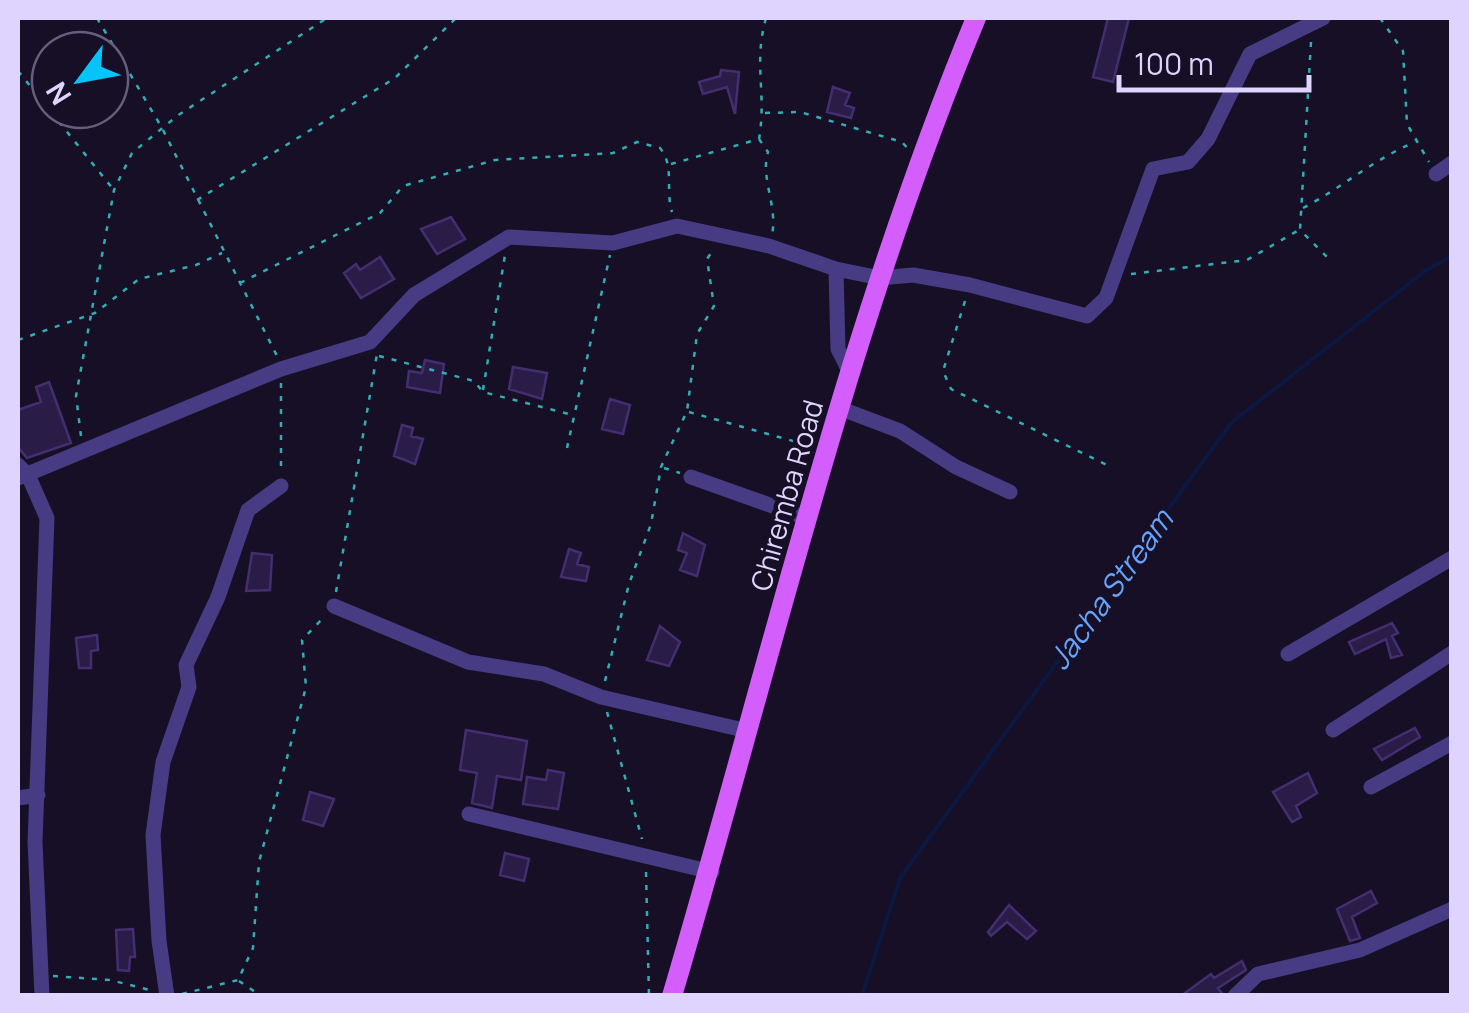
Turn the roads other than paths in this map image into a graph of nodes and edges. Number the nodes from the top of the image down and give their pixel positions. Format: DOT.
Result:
graph roads {
  1 [pos="976,18"];
  2 [pos="1318,20"];
  3 [pos="1452,163"];
  4 [pos="1436,174"];
  5 [pos="836,269"];
  6 [pos="880,278"];
  7 [pos="850,373"];
  8 [pos="839,408"];
  9 [pos="21,472"];
  10 [pos="691,476"];
  11 [pos="281,486"];
  12 [pos="1010,492"];
  13 [pos="809,519"];
  14 [pos="1452,558"];
  15 [pos="334,606"];
  16 [pos="1452,653"];
  17 [pos="1288,654"];
  18 [pos="1333,730"];
  19 [pos="748,731"];
  20 [pos="1452,743"];
  21 [pos="1371,787"];
  22 [pos="38,795"];
  23 [pos="18,798"];
  24 [pos="469,814"];
  25 [pos="712,872"];
  26 [pos="1452,908"];
  27 [pos="42,996"];
  28 [pos="165,996"];
  29 [pos="672,996"];
  30 [pos="1235,996"];
  1 -- 6 [label="main road, Chiremba Road"];
  2 -- 6 [label="street"];
  3 -- 4 [label="street"];
  5 -- 6 [label="street"];
  5 -- 7 [label="street"];
  5 -- 9 [label="street"];
  6 -- 7 [label="main road, Chiremba Road"];
  7 -- 8 [label="main road, Chiremba Road"];
  8 -- 12 [label="street"];
  8 -- 13 [label="main road, Chiremba Road"];
  9 -- 22 [label="street"];
  10 -- 13 [label="street"];
  11 -- 28 [label="street"];
  13 -- 19 [label="main road, Chiremba Road"];
  14 -- 17 [label="street"];
  15 -- 19 [label="street"];
  16 -- 18 [label="street"];
  19 -- 25 [label="main road, Chiremba Road"];
  20 -- 21 [label="street"];
  22 -- 23 [label="street"];
  22 -- 27 [label="street"];
  24 -- 25 [label="street"];
  25 -- 29 [label="main road, Chiremba Road"];
  26 -- 30 [label="street"];
}
